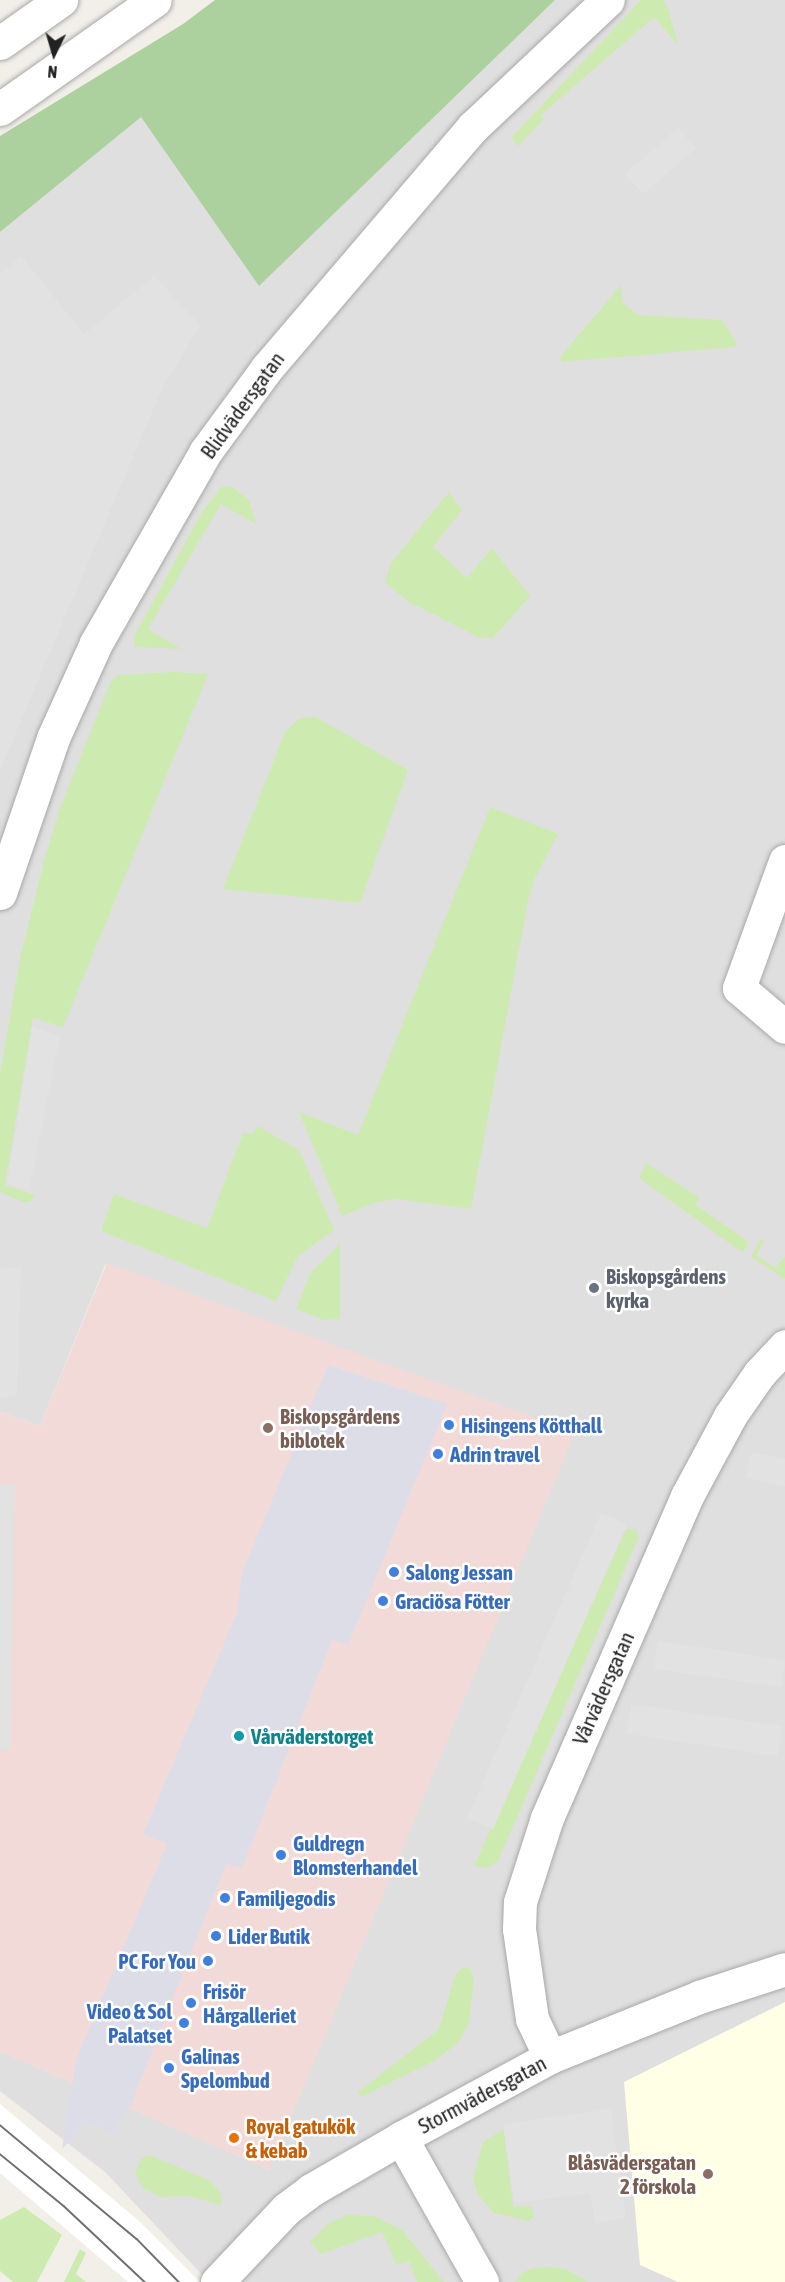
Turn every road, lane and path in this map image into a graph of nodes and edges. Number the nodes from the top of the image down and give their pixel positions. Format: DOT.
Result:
graph roads {
  1 [pos="62,0"];
  2 [pos="155,0"];
  3 [pos="608,0"];
  4 [pos="0,43"];
  5 [pos="0,109"];
  6 [pos="785,861"];
  7 [pos="0,893"];
  8 [pos="785,1028"];
  9 [pos="785,1346"];
  10 [pos="785,1969"];
  11 [pos="550,2057"];
  12 [pos="401,2138"];
  13 [pos="217,2282"];
  14 [pos="482,2282"];
  1 -- 4 [label="street"];
  2 -- 5 [label="street"];
  3 -- 7 [label="street, Blidvädersgatan"];
  6 -- 8 [label="street"];
  9 -- 11 [label="street, Vårvädersgatan"];
  10 -- 11 [label="street, Stormvädersgatan"];
  11 -- 12 [label="street, Stormvädersgatan"];
  12 -- 13 [label="street, Stormvädersgatan"];
  12 -- 14 [label="street"];
}
